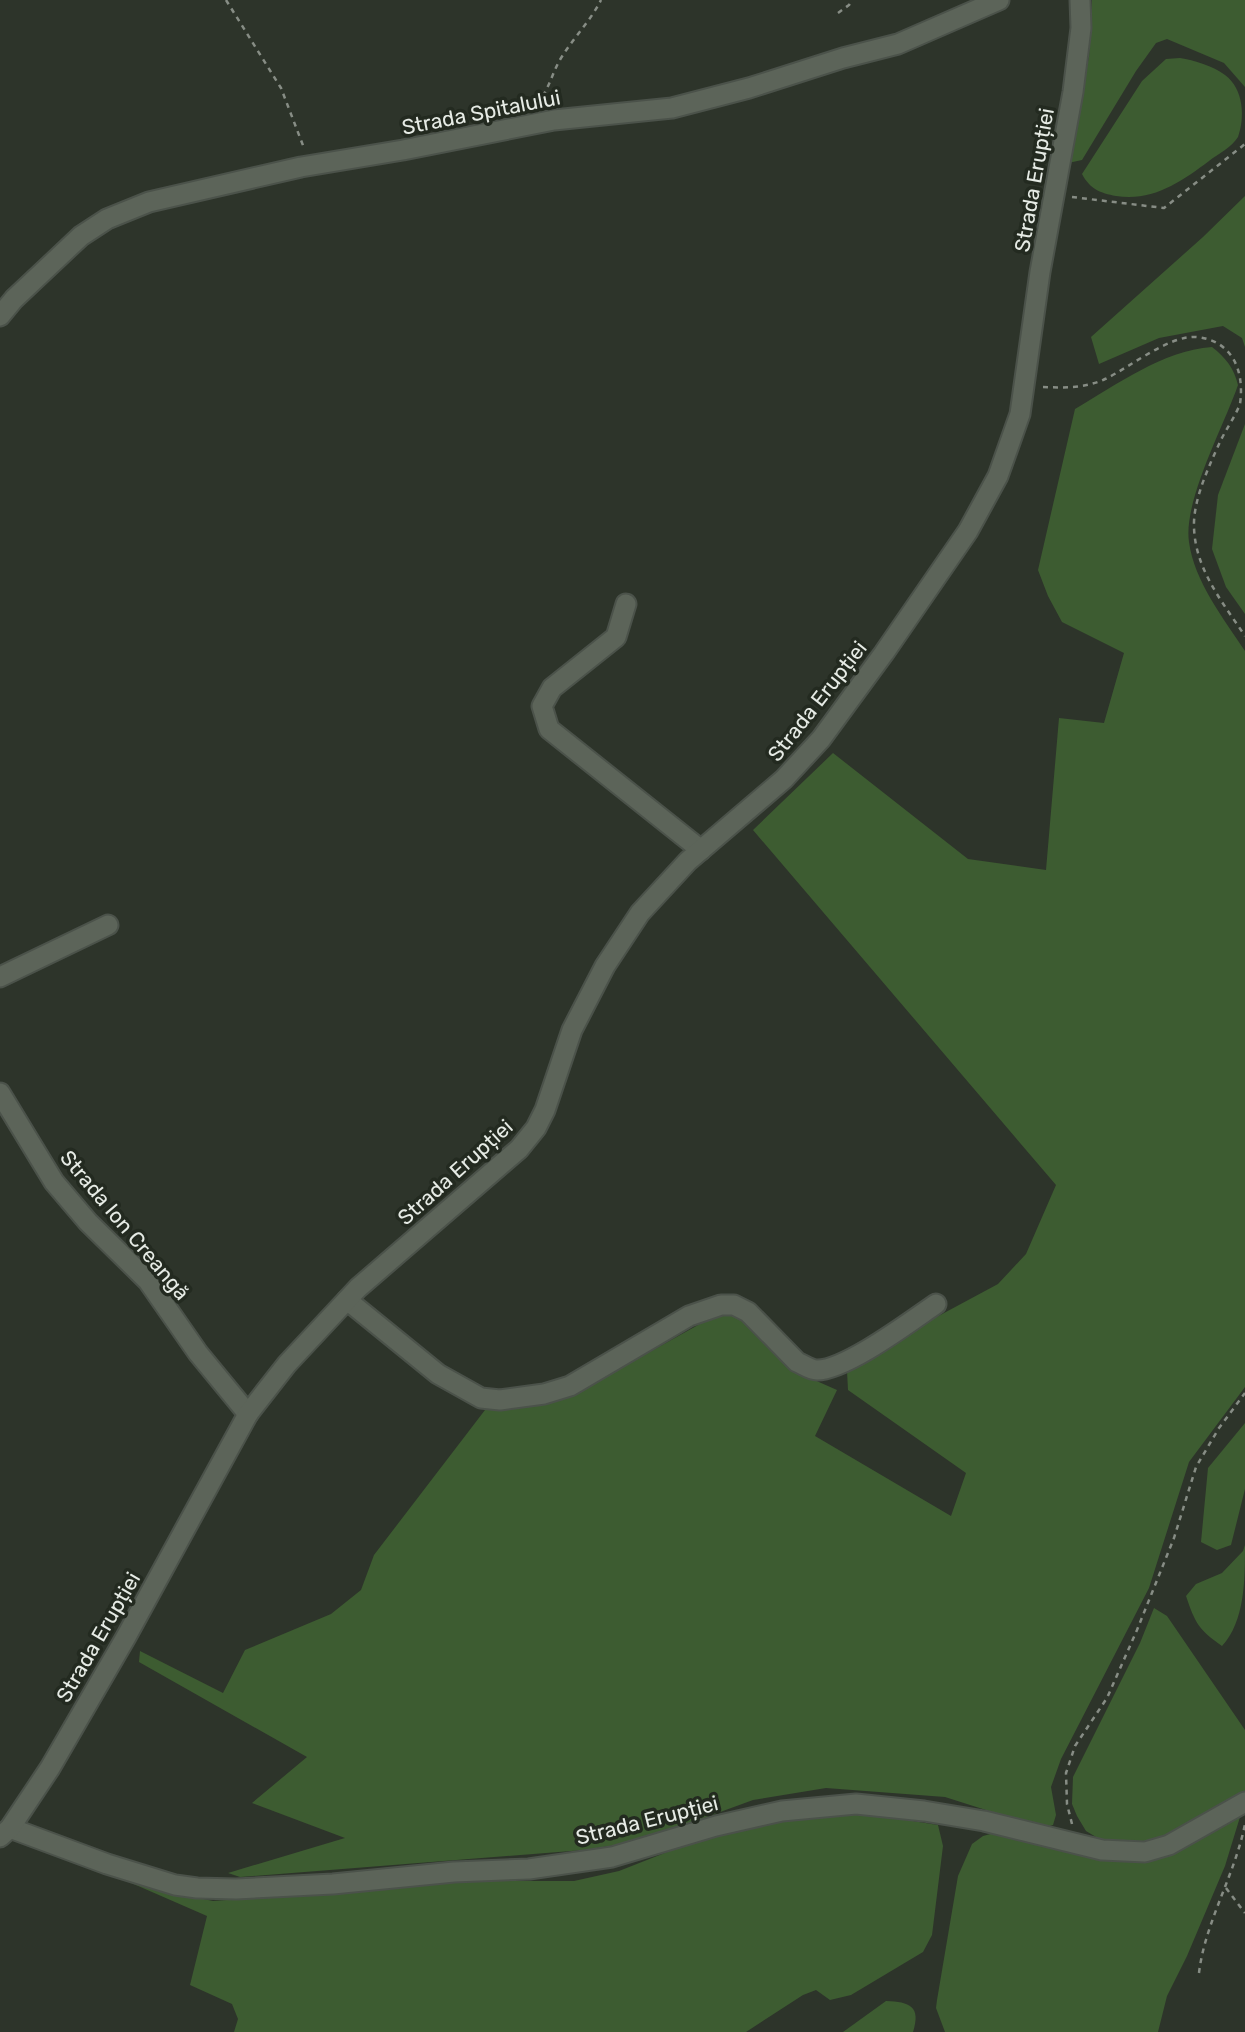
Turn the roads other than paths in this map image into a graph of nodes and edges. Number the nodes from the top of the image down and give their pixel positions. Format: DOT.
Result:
graph roads {
  1 [pos="999,0"];
  2 [pos="1080,0"];
  3 [pos="0,316"];
  4 [pos="626,604"];
  5 [pos="701,850"];
  6 [pos="108,925"];
  7 [pos="0,977"];
  8 [pos="0,1093"];
  9 [pos="347,1300"];
  10 [pos="936,1304"];
  11 [pos="248,1414"];
  12 [pos="1245,1802"];
  13 [pos="5,1832"];
  1 -- 3 [label="street, Strada Spitalului"];
  2 -- 5 [label="street, Strada Erupției"];
  4 -- 5 [label="street"];
  5 -- 9 [label="street, Strada Erupției"];
  6 -- 7 [label="street"];
  8 -- 11 [label="street, Strada Ion Creangă"];
  9 -- 10 [label="street"];
  9 -- 11 [label="street, Strada Erupției"];
  11 -- 13 [label="street, Strada Erupției"];
  12 -- 13 [label="street, Strada Erupției"];
}
